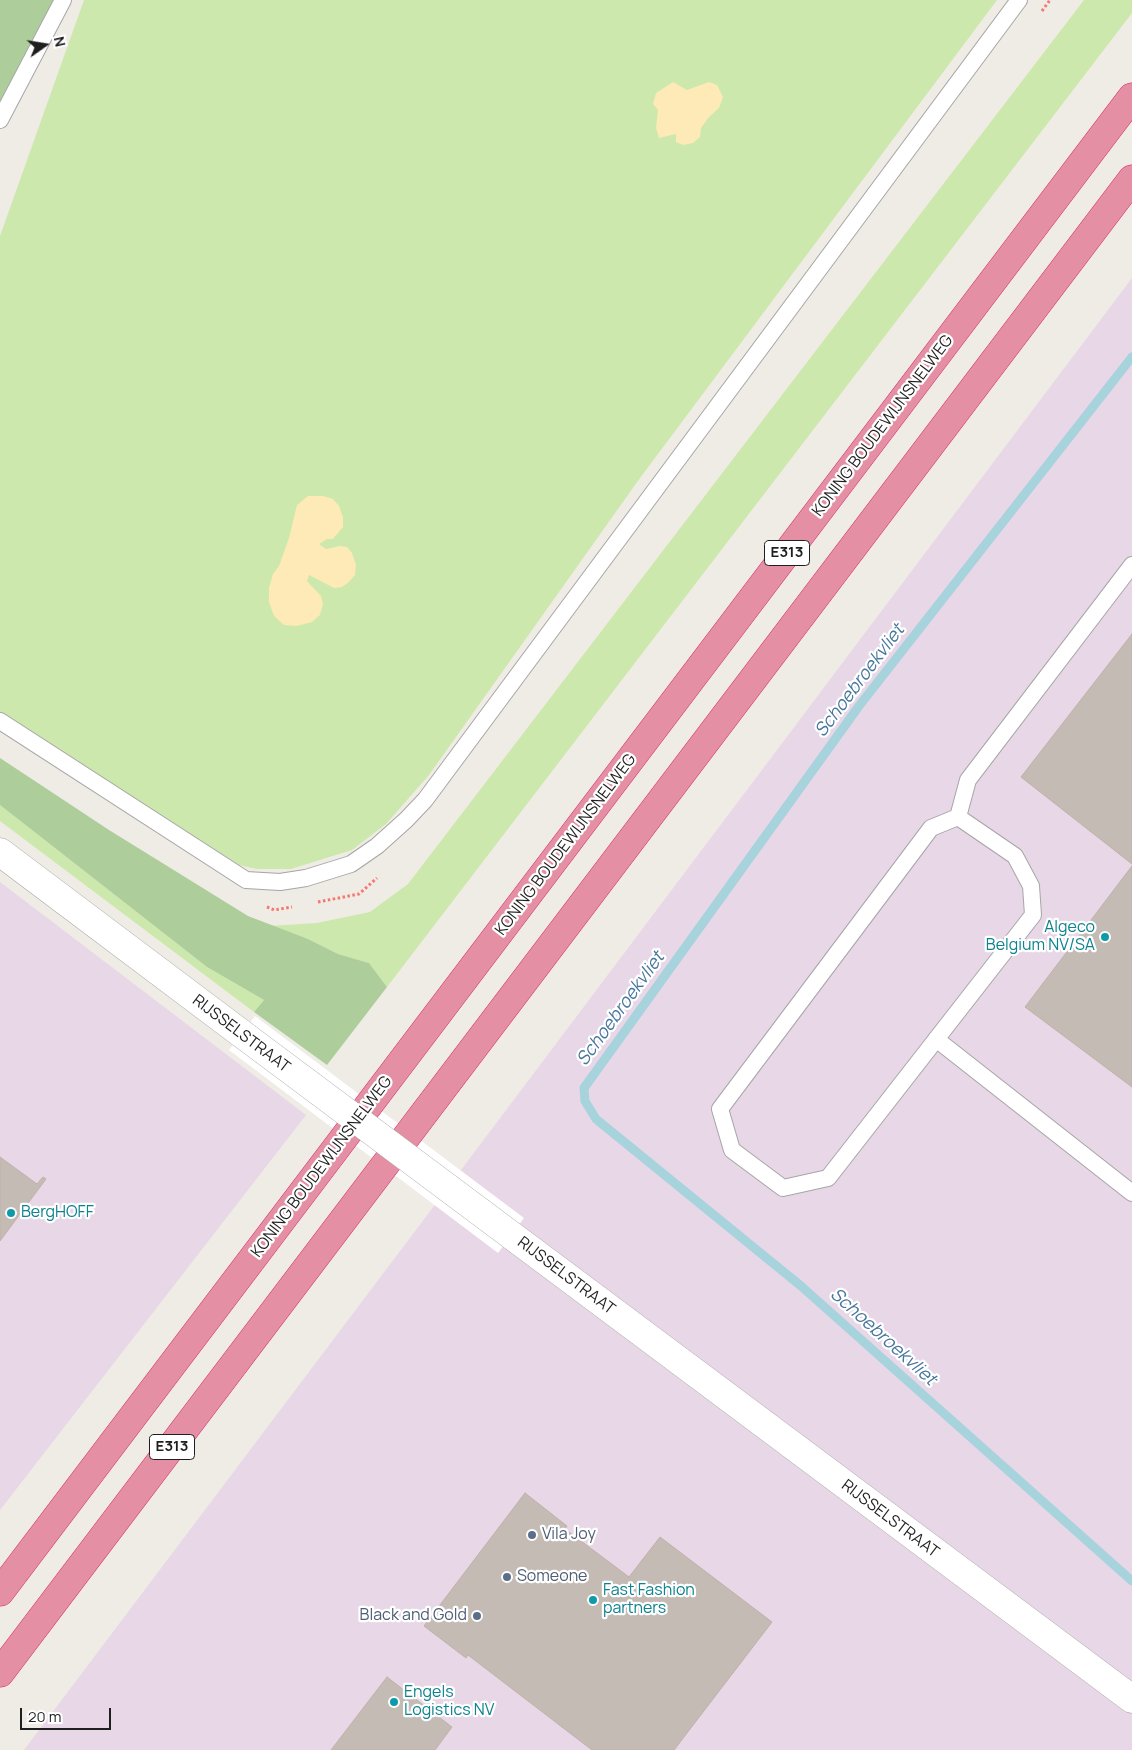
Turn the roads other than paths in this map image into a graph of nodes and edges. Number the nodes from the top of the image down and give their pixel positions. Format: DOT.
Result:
graph roads {
  1 [pos="63,0"];
  2 [pos="1019,0"];
  3 [pos="1132,97"];
  4 [pos="0,120"];
  5 [pos="1132,179"];
  6 [pos="1132,565"];
  7 [pos="0,721"];
  8 [pos="958,817"];
  9 [pos="0,852"];
  10 [pos="936,1039"];
  11 [pos="1132,1193"];
  12 [pos="0,1592"];
  13 [pos="0,1673"];
  14 [pos="1132,1699"];
  1 -- 4 [label="lane"];
  2 -- 7 [label="lane"];
  3 -- 12 [label="highway, KONING BOUDEWIJNSNELWEG / E313"];
  5 -- 13 [label="highway, E313"];
  6 -- 8 [label="lane"];
  8 -- 10 [label="lane"];
  8 -- 10 [label="lane"];
  9 -- 14 [label="street, RIJSSELSTRAAT, bridge"];
  10 -- 11 [label="lane"];
}
